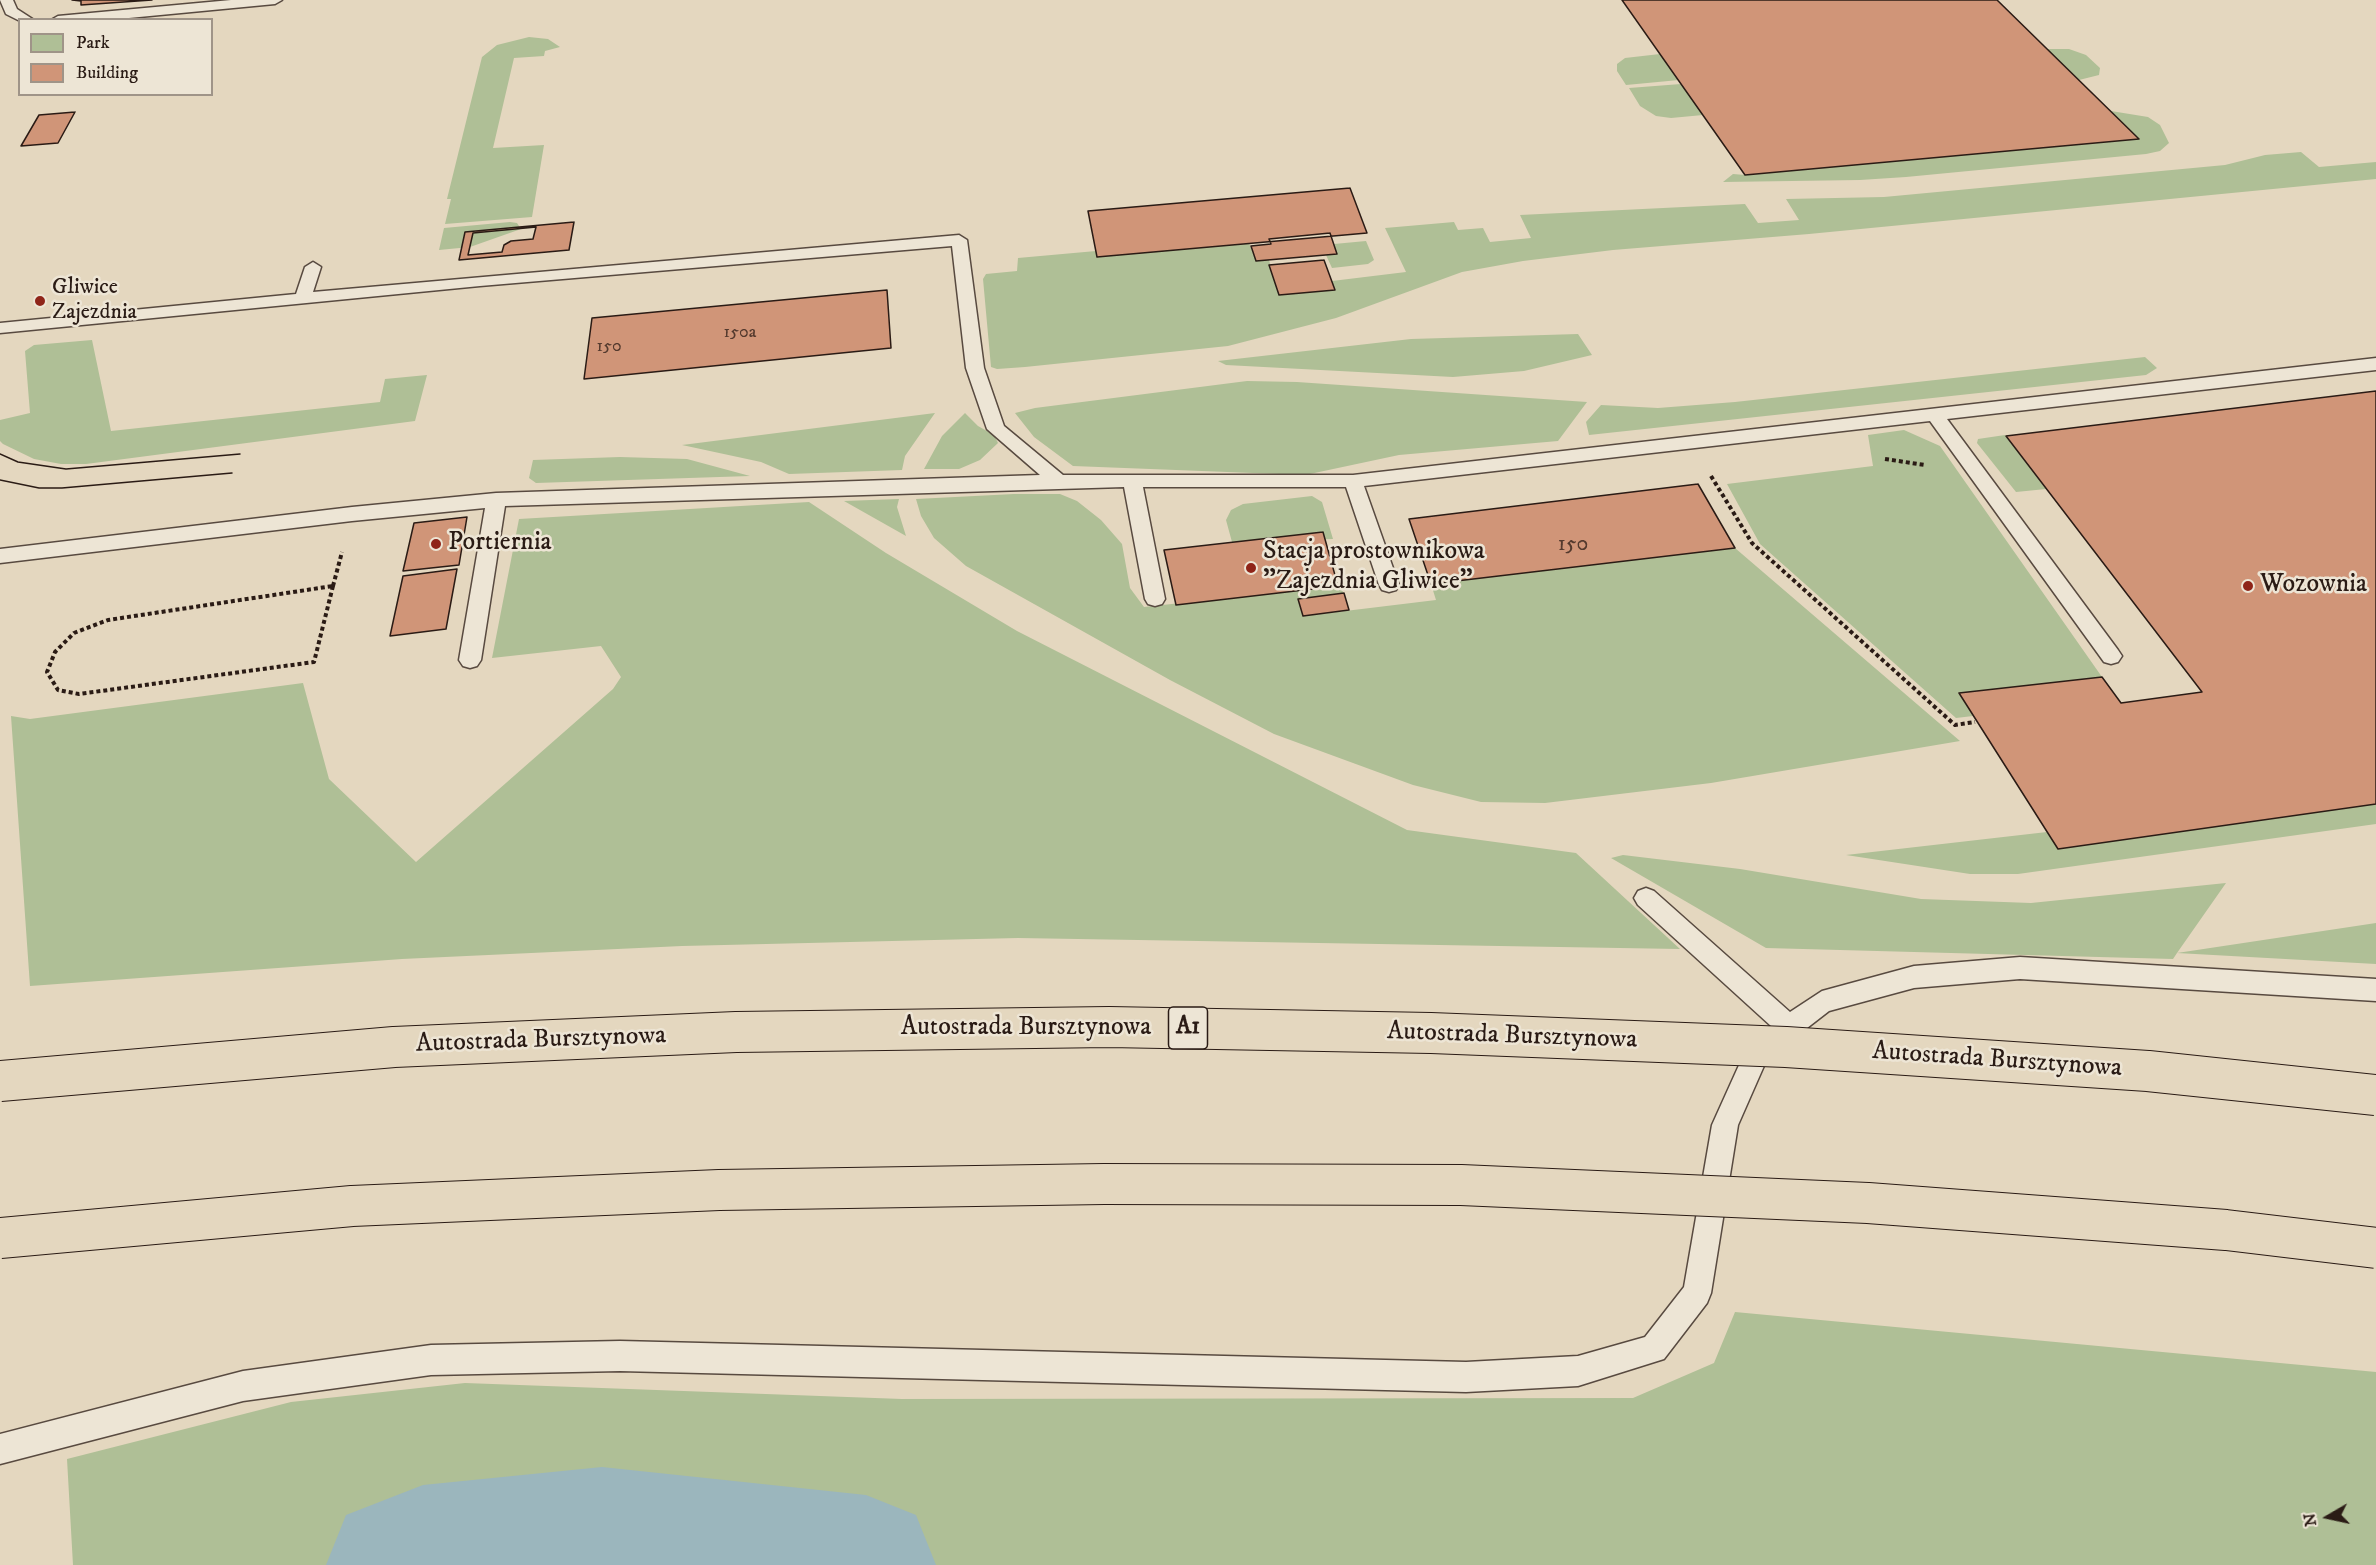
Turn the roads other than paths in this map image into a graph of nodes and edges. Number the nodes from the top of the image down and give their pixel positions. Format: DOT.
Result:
graph roads {
  1 [pos="6,0"];
  2 [pos="275,0"];
  3 [pos="23,18"];
  4 [pos="80,18"];
  5 [pos="313,267"];
  6 [pos="303,298"];
  7 [pos="0,328"];
  8 [pos="2376,364"];
  9 [pos="1934,414"];
  10 [pos="1059,481"];
  11 [pos="1132,481"];
  12 [pos="1353,481"];
  13 [pos="496,500"];
  14 [pos="0,556"];
  15 [pos="1389,585"];
  16 [pos="1155,599"];
  17 [pos="2111,656"];
  18 [pos="470,660"];
  19 [pos="1646,898"];
  20 [pos="2376,990"];
  21 [pos="1789,1027"];
  22 [pos="0,1081"];
  23 [pos="2376,1095"];
  24 [pos="0,1238"];
  25 [pos="2376,1248"];
  26 [pos="0,1449"];
  1 -- 3 [label="lane"];
  2 -- 4 [label="lane"];
  5 -- 6 [label="lane"];
  6 -- 7 [label="lane"];
  6 -- 10 [label="lane"];
  8 -- 9 [label="lane"];
  9 -- 12 [label="lane"];
  9 -- 17 [label="lane"];
  10 -- 11 [label="lane"];
  10 -- 13 [label="lane"];
  11 -- 12 [label="lane"];
  11 -- 16 [label="lane"];
  12 -- 15 [label="lane"];
  13 -- 14 [label="lane"];
  13 -- 18 [label="lane"];
  19 -- 21 [label="lane"];
  20 -- 21 [label="lane"];
  21 -- 26 [label="lane"];
  22 -- 23 [label="highway, Autostrada Bursztynowa / A1, bridge"];
  24 -- 25 [label="highway, bridge"];
}
